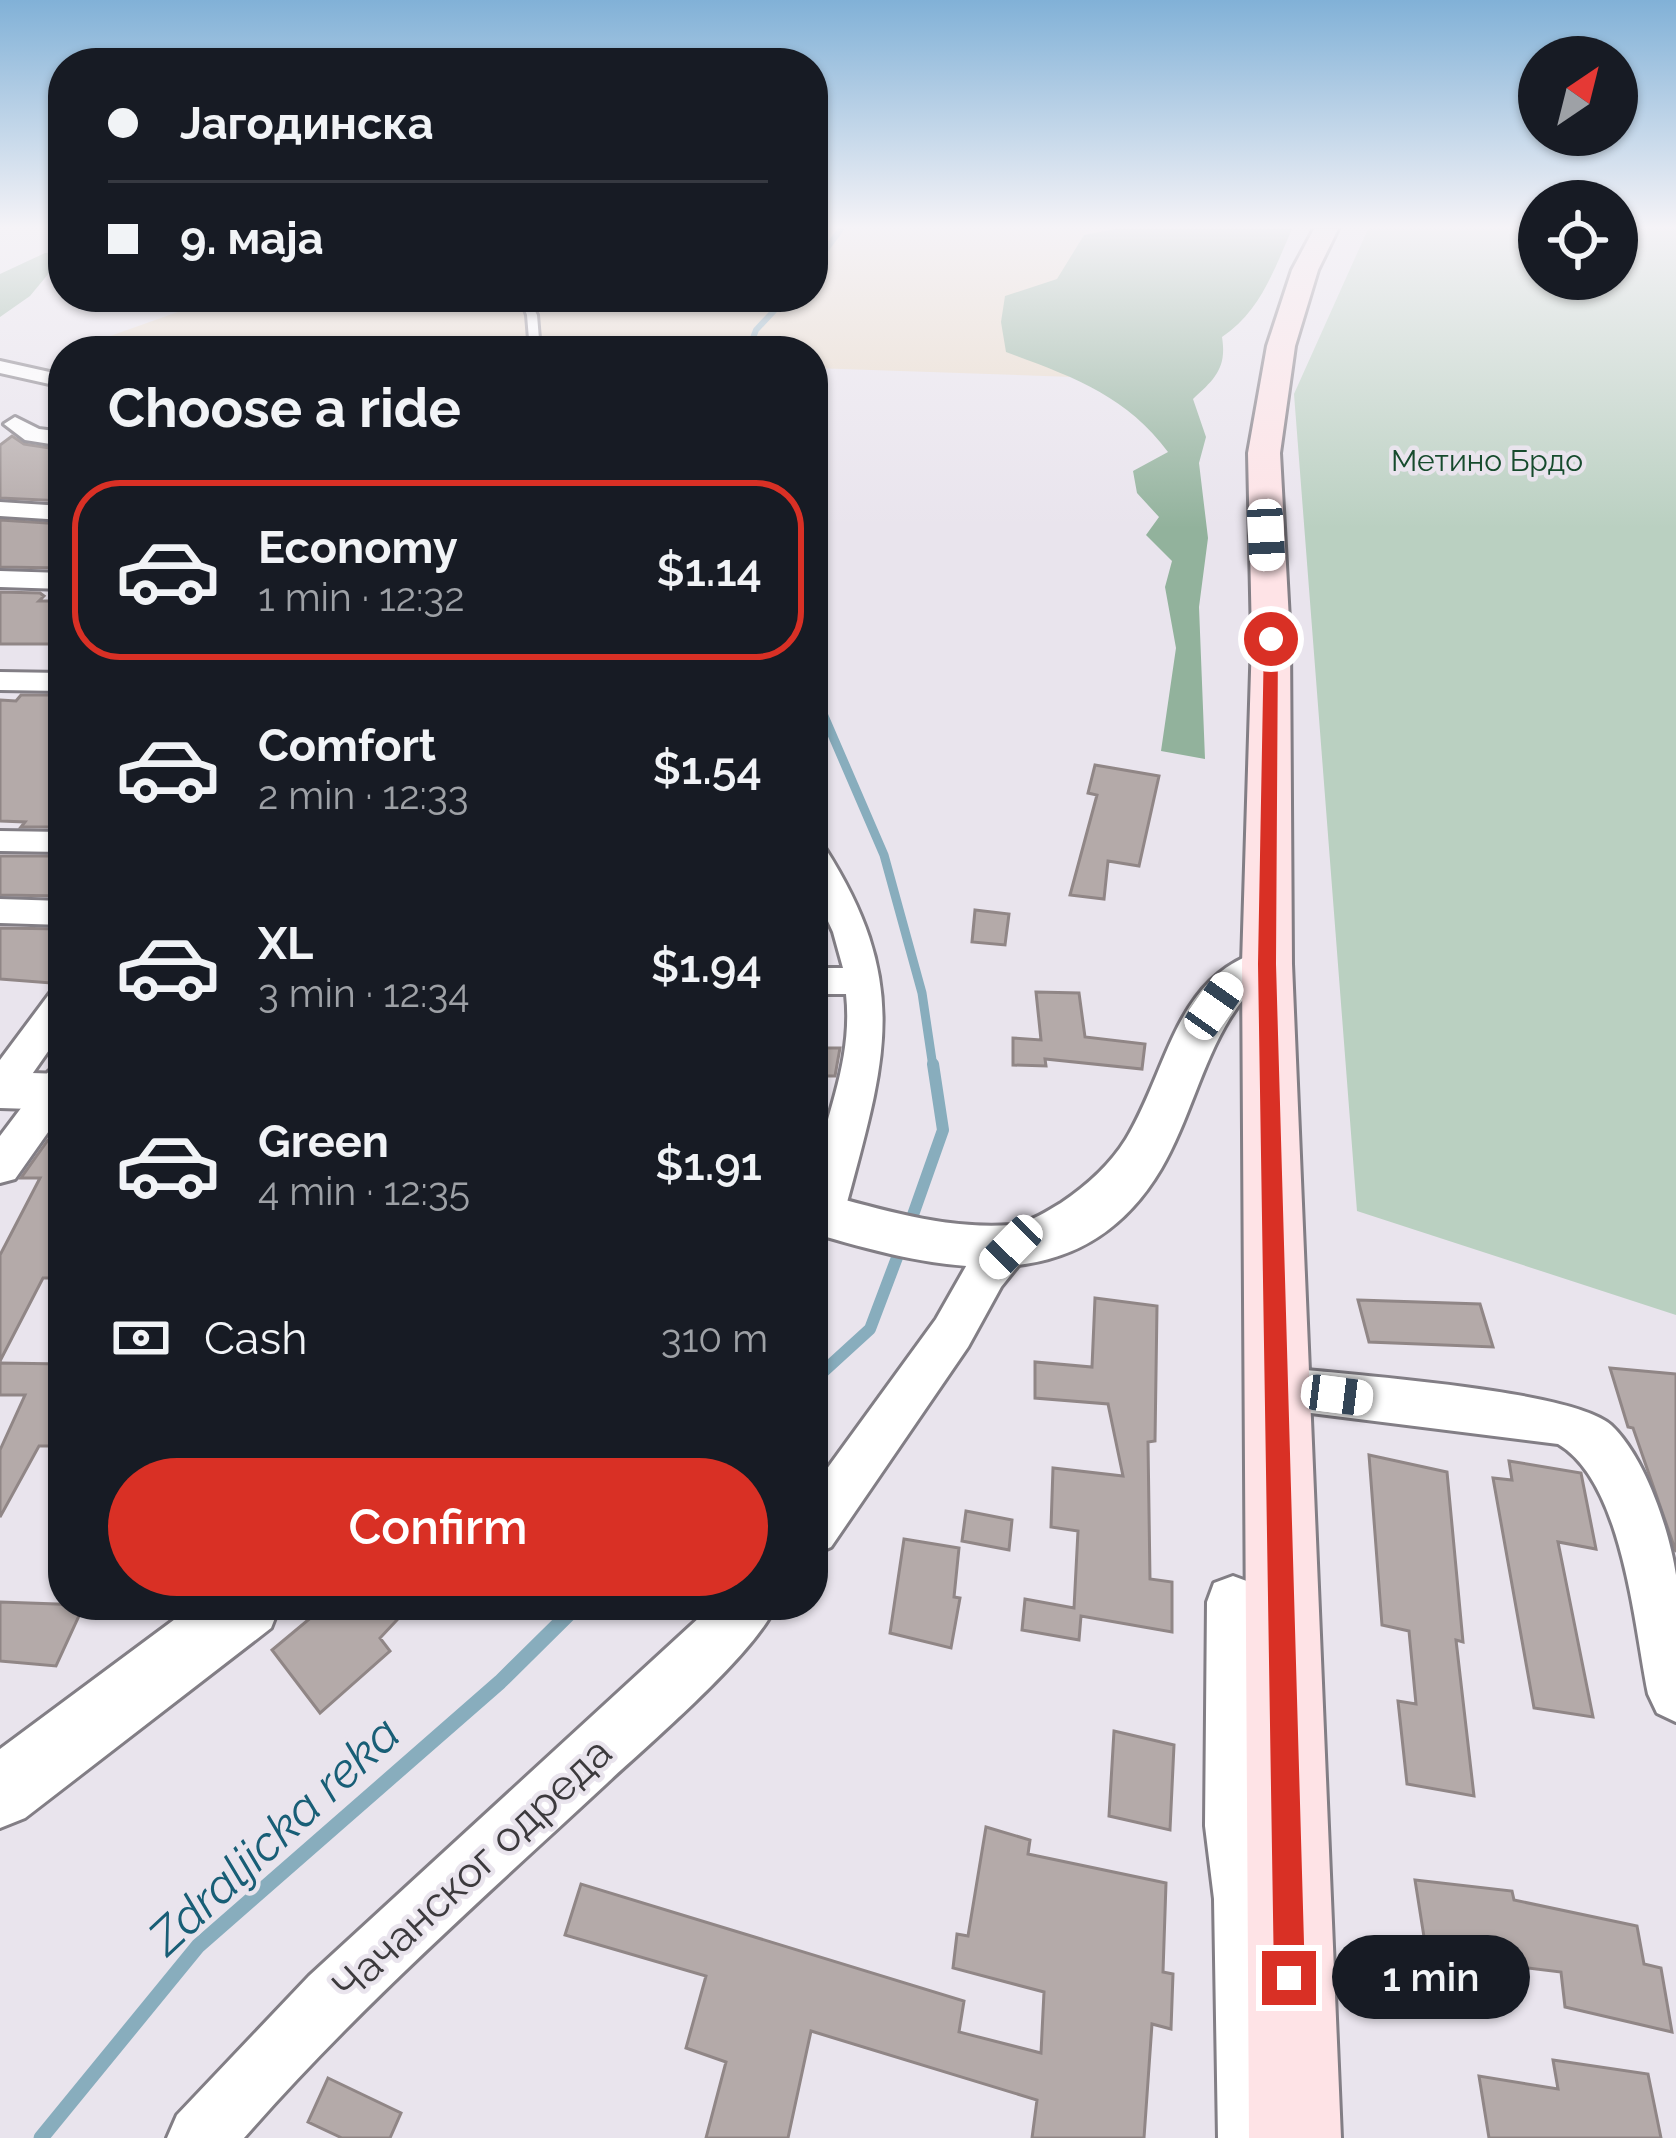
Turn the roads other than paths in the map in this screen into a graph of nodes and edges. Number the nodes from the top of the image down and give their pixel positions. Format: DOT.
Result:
graph roads {
  1 [pos="1287,329"];
  2 [pos="0,367"];
  3 [pos="48,378"];
  4 [pos="15,424"];
  5 [pos="48,437"];
  6 [pos="0,509"];
  7 [pos="48,512"];
  8 [pos="0,579"];
  9 [pos="48,580"];
  10 [pos="0,681"];
  11 [pos="48,682"];
  12 [pos="0,841"];
  13 [pos="48,842"];
  14 [pos="828,886"];
  15 [pos="0,911"];
  16 [pos="48,913"];
  17 [pos="1267,964"];
  18 [pos="828,981"];
  19 [pos="864,981"];
  20 [pos="48,1023"];
  21 [pos="0,1089"];
  22 [pos="48,1089"];
  23 [pos="48,1105"];
  24 [pos="0,1167"];
  25 [pos="828,1208"];
  26 [pos="828,1215"];
  27 [pos="1011,1247"];
  28 [pos="1279,1388"];
  29 [pos="828,1509"];
  30 [pos="1233,1602"];
  31 [pos="228,1620"];
  32 [pos="735,1620"];
  33 [pos="1676,1694"];
  34 [pos="0,1793"];
  35 [pos="1265,1872"];
  36 [pos="200,2138"];
  37 [pos="1251,2138"];
  38 [pos="1295,2138"];
  1 -- 17 [label="main road"];
  2 -- 3 [label="street"];
  4 -- 5 [label="street"];
  6 -- 7 [label="street"];
  8 -- 9 [label="street"];
  10 -- 11 [label="street"];
  12 -- 13 [label="street"];
  14 -- 19 [label="street"];
  15 -- 16 [label="street"];
  17 -- 27 [label="street"];
  17 -- 28 [label="main road"];
  18 -- 19 [label="street"];
  19 -- 25 [label="street"];
  20 -- 21 [label="street"];
  21 -- 22 [label="street"];
  23 -- 24 [label="street"];
  26 -- 27 [label="street"];
  27 -- 29 [label="street"];
  28 -- 33 [label="street"];
  28 -- 35 [label="main road"];
  30 -- 35 [label="street"];
  31 -- 34 [label="street"];
  32 -- 36 [label="street, Чачанског одреда"];
  35 -- 37 [label="street"];
  35 -- 38 [label="main road"];
}
